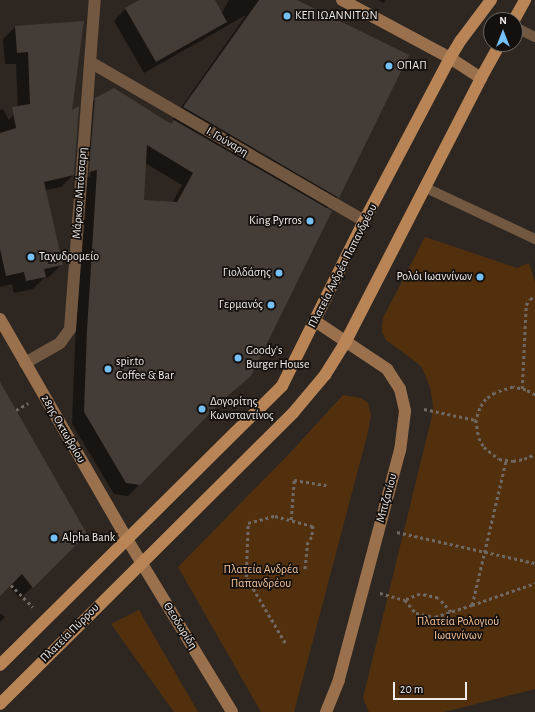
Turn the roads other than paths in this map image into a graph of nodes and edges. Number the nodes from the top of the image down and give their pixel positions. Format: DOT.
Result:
graph roads {
  1 [pos="95,0"];
  2 [pos="342,0"];
  3 [pos="491,0"];
  4 [pos="525,0"];
  5 [pos="518,12"];
  6 [pos="523,31"];
  7 [pos="535,37"];
  8 [pos="496,52"];
  9 [pos="450,58"];
  10 [pos="90,62"];
  11 [pos="481,78"];
  12 [pos="424,188"];
  13 [pos="364,221"];
  14 [pos="535,239"];
  15 [pos="0,318"];
  16 [pos="315,321"];
  17 [pos="346,341"];
  18 [pos="25,363"];
  19 [pos="127,539"];
  20 [pos="141,563"];
  21 [pos="0,665"];
  22 [pos="0,704"];
  23 [pos="232,712"];
  24 [pos="326,712"];
  1 -- 10 [label="street, Μάρκου Μπότσαρη"];
  2 -- 9 [label="main road"];
  3 -- 9 [label="main road, Πλατεία Ανδρέα Παπανδρέου"];
  4 -- 5 [label="main road"];
  6 -- 7 [label="lane"];
  8 -- 11 [label="main road"];
  9 -- 11 [label="main road"];
  9 -- 13 [label="main road, Πλατεία Ανδρέα Παπανδρέου"];
  10 -- 13 [label="street, Ι. Γούναρη"];
  10 -- 18 [label="street, Μάρκου Μπότσαρη"];
  11 -- 12 [label="main road"];
  12 -- 14 [label="lane"];
  12 -- 17 [label="main road"];
  13 -- 16 [label="main road, Πλατεία Ανδρέα Παπανδρέου"];
  15 -- 18 [label="main road, 28ης Οκτωβρίου"];
  16 -- 17 [label="main road, Μπιζανίου"];
  16 -- 19 [label="main road, Πλατεία Ανδρέα Παπανδρέου"];
  17 -- 20 [label="main road"];
  17 -- 24 [label="main road, Μπιζανίου"];
  18 -- 19 [label="main road, 28ης Οκτωβρίου"];
  19 -- 20 [label="main road, Θεοδωρίδη"];
  19 -- 21 [label="main road"];
  20 -- 22 [label="main road, Πλατεία Πύρρου"];
  20 -- 23 [label="main road, Θεοδωρίδη"];
}
